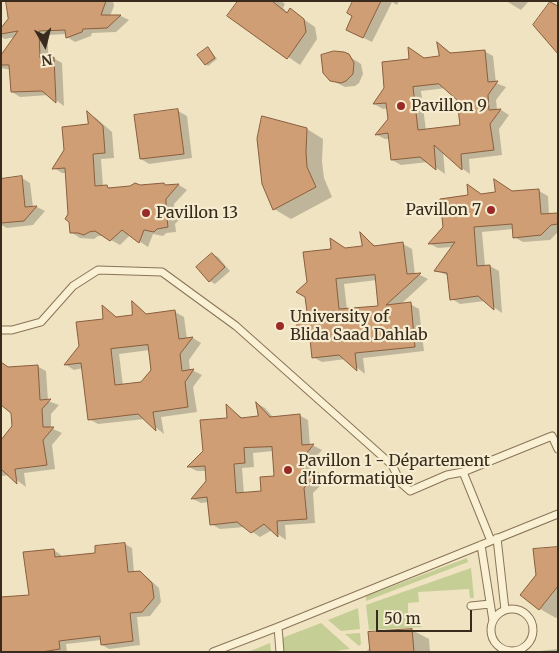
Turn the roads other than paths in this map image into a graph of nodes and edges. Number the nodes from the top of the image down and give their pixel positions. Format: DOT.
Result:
graph roads {
  1 [pos="1,330"];
  2 [pos="558,448"];
  3 [pos="463,472"];
  4 [pos="558,514"];
  5 [pos="494,540"];
  6 [pos="481,545"];
  7 [pos="490,604"];
  8 [pos="471,606"];
  9 [pos="505,610"];
  10 [pos="493,621"];
  11 [pos="278,627"];
  12 [pos="212,652"];
  13 [pos="280,652"];
  1 -- 3 [label="lane"];
  2 -- 3 [label="lane"];
  3 -- 5 [label="lane"];
  4 -- 5 [label="lane"];
  5 -- 6 [label="lane"];
  5 -- 9 [label="lane"];
  6 -- 7 [label="lane"];
  6 -- 11 [label="lane"];
  7 -- 8 [label="lane"];
  7 -- 10 [label="lane"];
  9 -- 10 [label="lane"];
  9 -- 10 [label="lane"];
  11 -- 12 [label="lane"];
  11 -- 13 [label="lane"];
}
